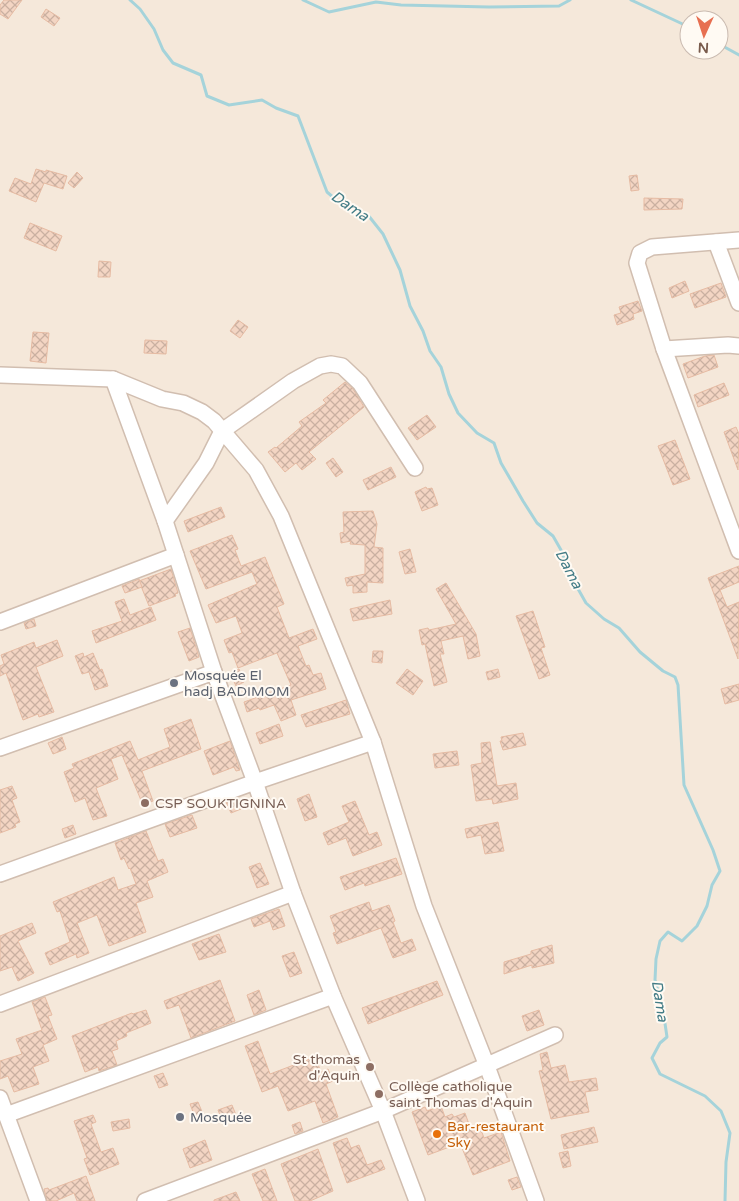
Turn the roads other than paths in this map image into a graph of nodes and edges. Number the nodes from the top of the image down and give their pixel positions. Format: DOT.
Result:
graph roads {
  1 [pos="739,240"];
  2 [pos="716,242"];
  3 [pos="739,303"];
  4 [pos="739,346"];
  5 [pos="664,349"];
  6 [pos="0,374"];
  7 [pos="113,379"];
  8 [pos="222,431"];
  9 [pos="415,468"];
  10 [pos="165,521"];
  11 [pos="738,548"];
  12 [pos="176,555"];
  13 [pos="0,622"];
  14 [pos="214,672"];
  15 [pos="374,742"];
  16 [pos="0,748"];
  17 [pos="255,782"];
  18 [pos="0,874"];
  19 [pos="293,893"];
  20 [pos="333,996"];
  21 [pos="0,1004"];
  22 [pos="555,1035"];
  23 [pos="487,1066"];
  24 [pos="0,1098"];
  25 [pos="384,1111"];
  26 [pos="6,1115"];
  27 [pos="38,1201"];
  28 [pos="145,1201"];
  29 [pos="417,1201"];
  30 [pos="536,1201"];
  1 -- 2 [label="street"];
  2 -- 3 [label="street"];
  2 -- 5 [label="street"];
  4 -- 5 [label="street"];
  5 -- 11 [label="street"];
  6 -- 7 [label="street"];
  7 -- 8 [label="street"];
  7 -- 10 [label="street"];
  8 -- 9 [label="street"];
  8 -- 10 [label="street"];
  8 -- 15 [label="street"];
  10 -- 12 [label="street"];
  12 -- 13 [label="street"];
  12 -- 14 [label="street"];
  14 -- 16 [label="street"];
  14 -- 17 [label="street"];
  15 -- 17 [label="street"];
  15 -- 23 [label="street"];
  17 -- 18 [label="street"];
  17 -- 19 [label="street"];
  19 -- 20 [label="street"];
  19 -- 21 [label="street"];
  20 -- 25 [label="street"];
  20 -- 26 [label="street"];
  22 -- 23 [label="street"];
  23 -- 25 [label="street"];
  23 -- 30 [label="street"];
  24 -- 26 [label="street"];
  25 -- 28 [label="street"];
  25 -- 29 [label="street"];
  26 -- 27 [label="street"];
}
